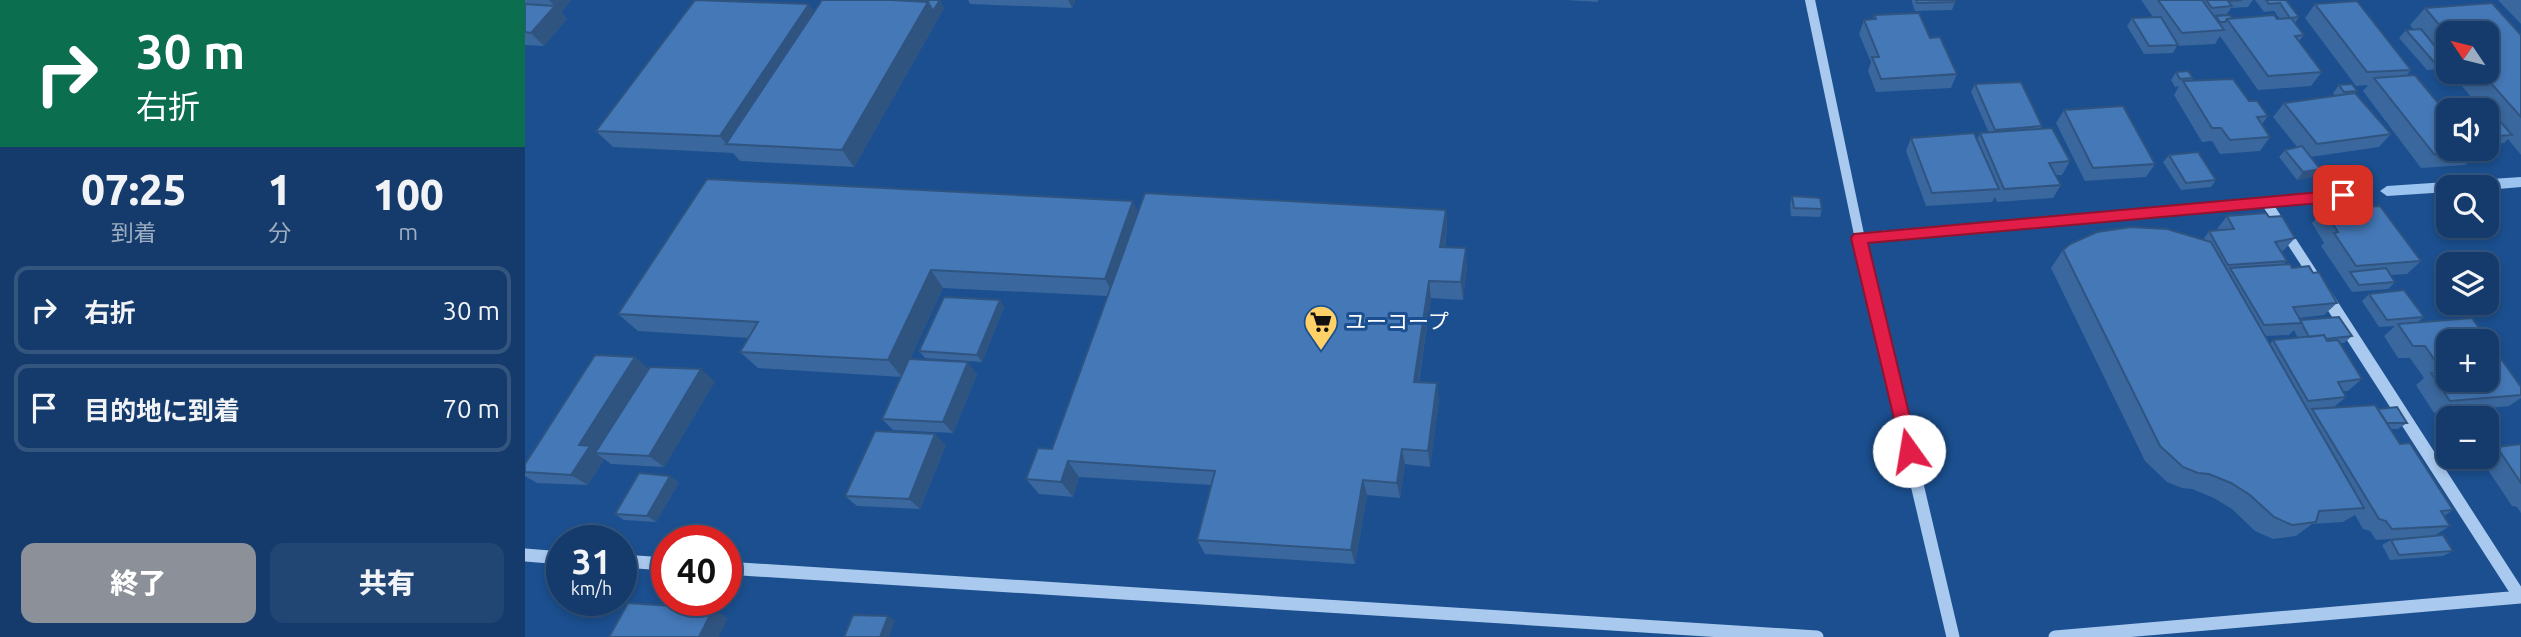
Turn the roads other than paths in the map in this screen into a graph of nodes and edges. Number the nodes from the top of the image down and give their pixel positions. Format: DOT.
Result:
graph roads {
  1 [pos="1809,0"];
  2 [pos="2368,193"];
  3 [pos="2266,202"];
  4 [pos="1859,238"];
  5 [pos="525,555"];
  6 [pos="546,557"];
  7 [pos="742,569"];
  8 [pos="2521,597"];
  9 [pos="1817,637"];
  10 [pos="1953,637"];
  11 [pos="2055,637"];
  1 -- 4 [label="street"];
  2 -- 3 [label="street"];
  3 -- 4 [label="street"];
  3 -- 8 [label="street"];
  4 -- 10 [label="street"];
  5 -- 6 [label="street"];
  7 -- 9 [label="street"];
  8 -- 11 [label="street"];
}
